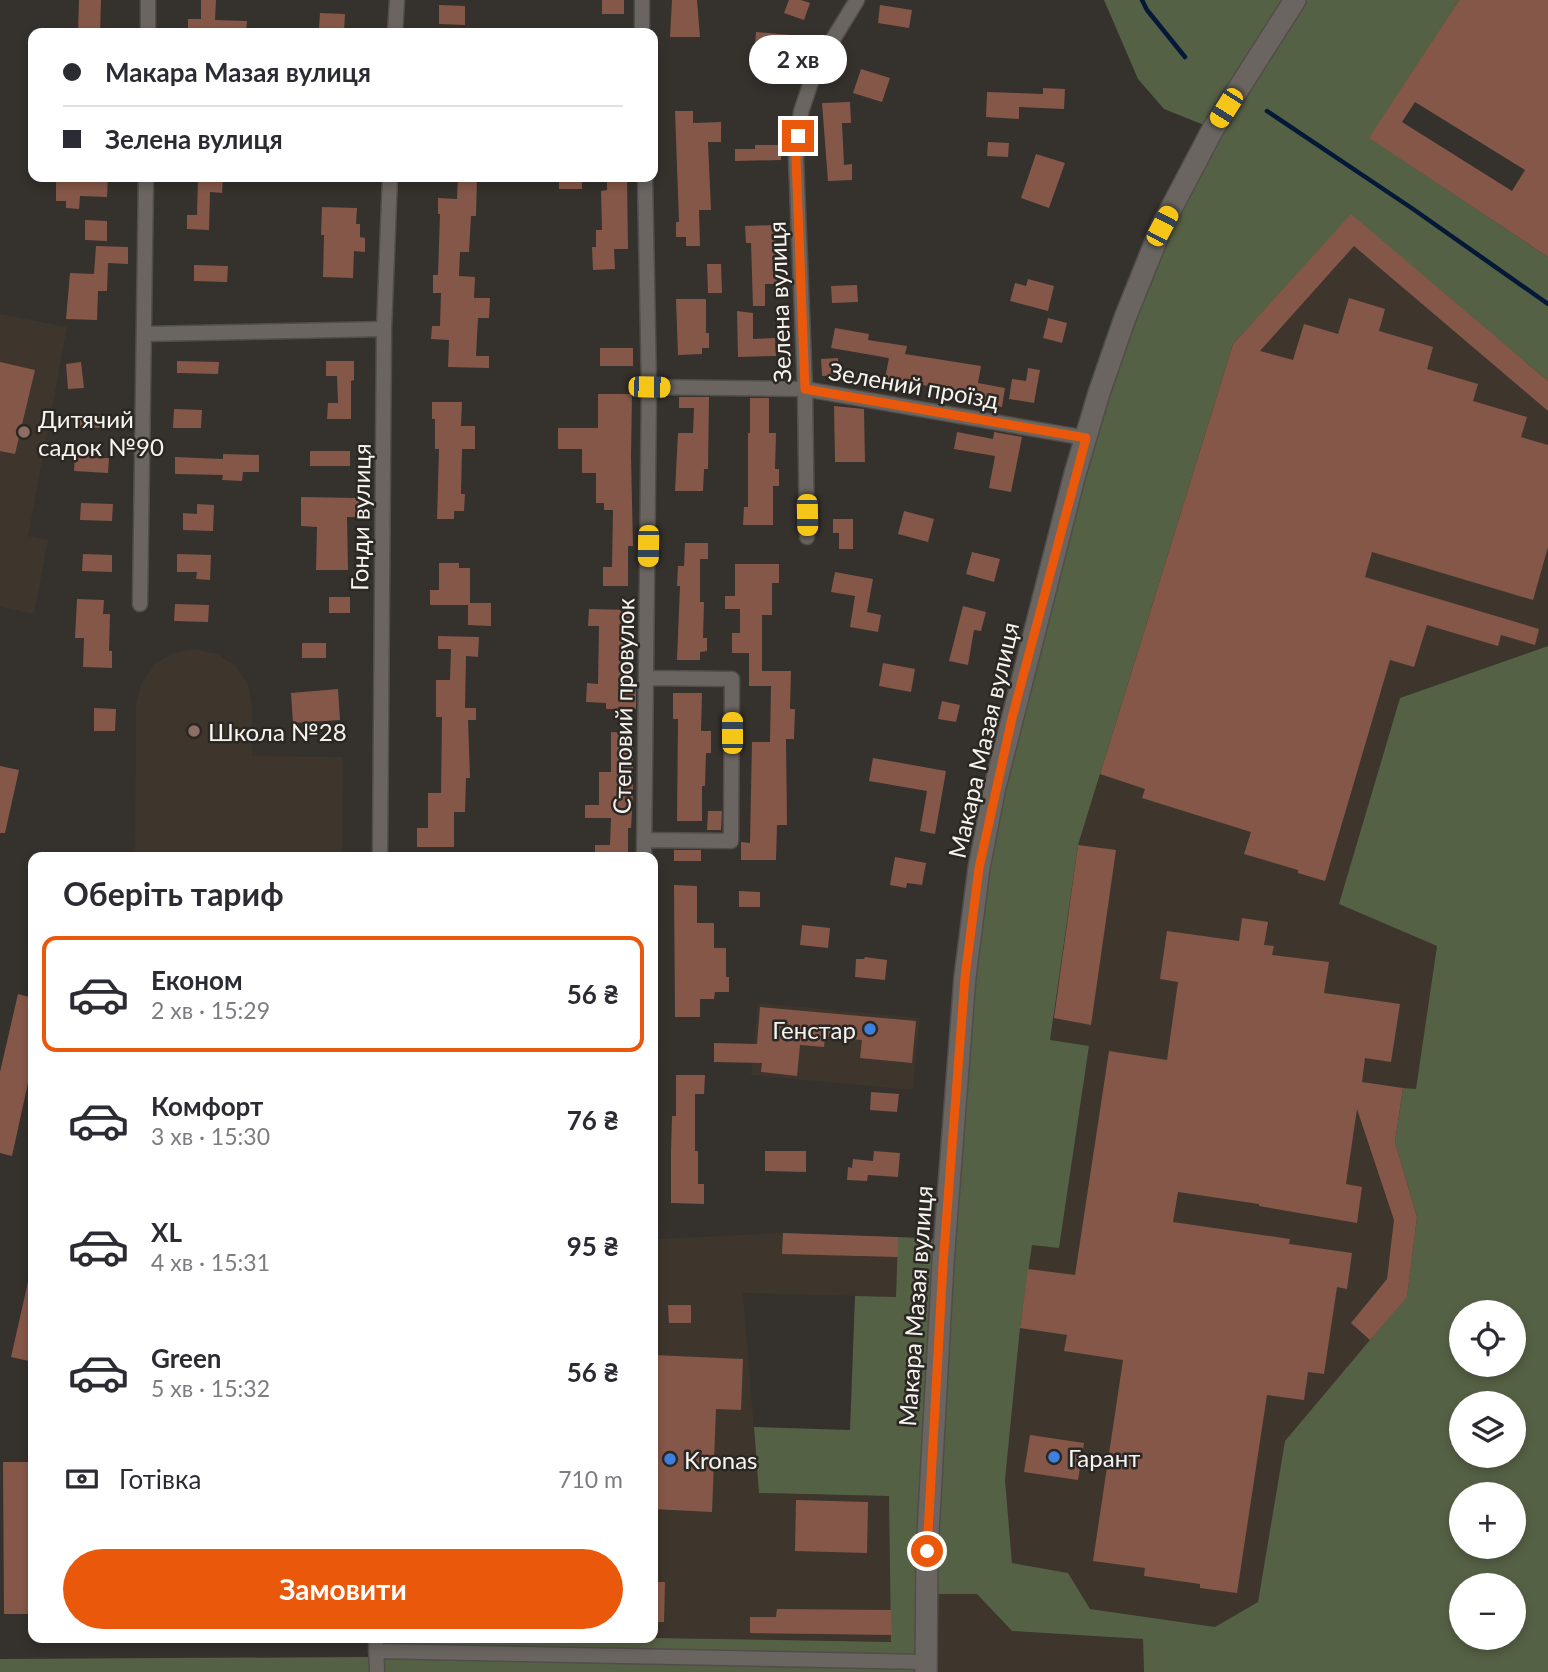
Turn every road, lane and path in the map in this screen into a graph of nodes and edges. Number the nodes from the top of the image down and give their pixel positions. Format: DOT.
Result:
graph roads {
  1 [pos="148,0"];
  2 [pos="397,0"];
  3 [pos="642,0"];
  4 [pos="857,0"];
  5 [pos="1295,0"];
  6 [pos="148,28"];
  7 [pos="396,28"];
  8 [pos="642,28"];
  9 [pos="146,182"];
  10 [pos="390,182"];
  11 [pos="645,182"];
  12 [pos="384,329"];
  13 [pos="144,334"];
  14 [pos="649,387"];
  15 [pos="805,389"];
  16 [pos="1086,438"];
  17 [pos="807,537"];
  18 [pos="140,604"];
  19 [pos="646,678"];
  20 [pos="645,840"];
  21 [pos="380,852"];
  22 [pos="644,852"];
  23 [pos="376,1645"];
  24 [pos="926,1667"];
  25 [pos="377,1672"];
  1 -- 6 [label="street"];
  2 -- 7 [label="street"];
  3 -- 8 [label="street"];
  4 -- 15 [label="street, Зелена вулиця"];
  5 -- 16 [label="main road, Макара Мазая вулиця"];
  9 -- 13 [label="street"];
  10 -- 12 [label="street, Гонди вулиця"];
  11 -- 14 [label="street, Степовий провулок"];
  12 -- 13 [label="street"];
  12 -- 21 [label="street, Гонди вулиця"];
  13 -- 18 [label="street"];
  14 -- 15 [label="street, Зелений проїзд"];
  14 -- 19 [label="street, Степовий провулок"];
  15 -- 16 [label="street, Зелений проїзд"];
  15 -- 17 [label="street, Зелена вулиця"];
  16 -- 24 [label="main road, Макара Мазая вулиця"];
  19 -- 20 [label="street, Степовий провулок"];
  19 -- 20 [label="street"];
  20 -- 22 [label="street, Степовий провулок"];
  23 -- 24 [label="street"];
  23 -- 25 [label="street"];
}
